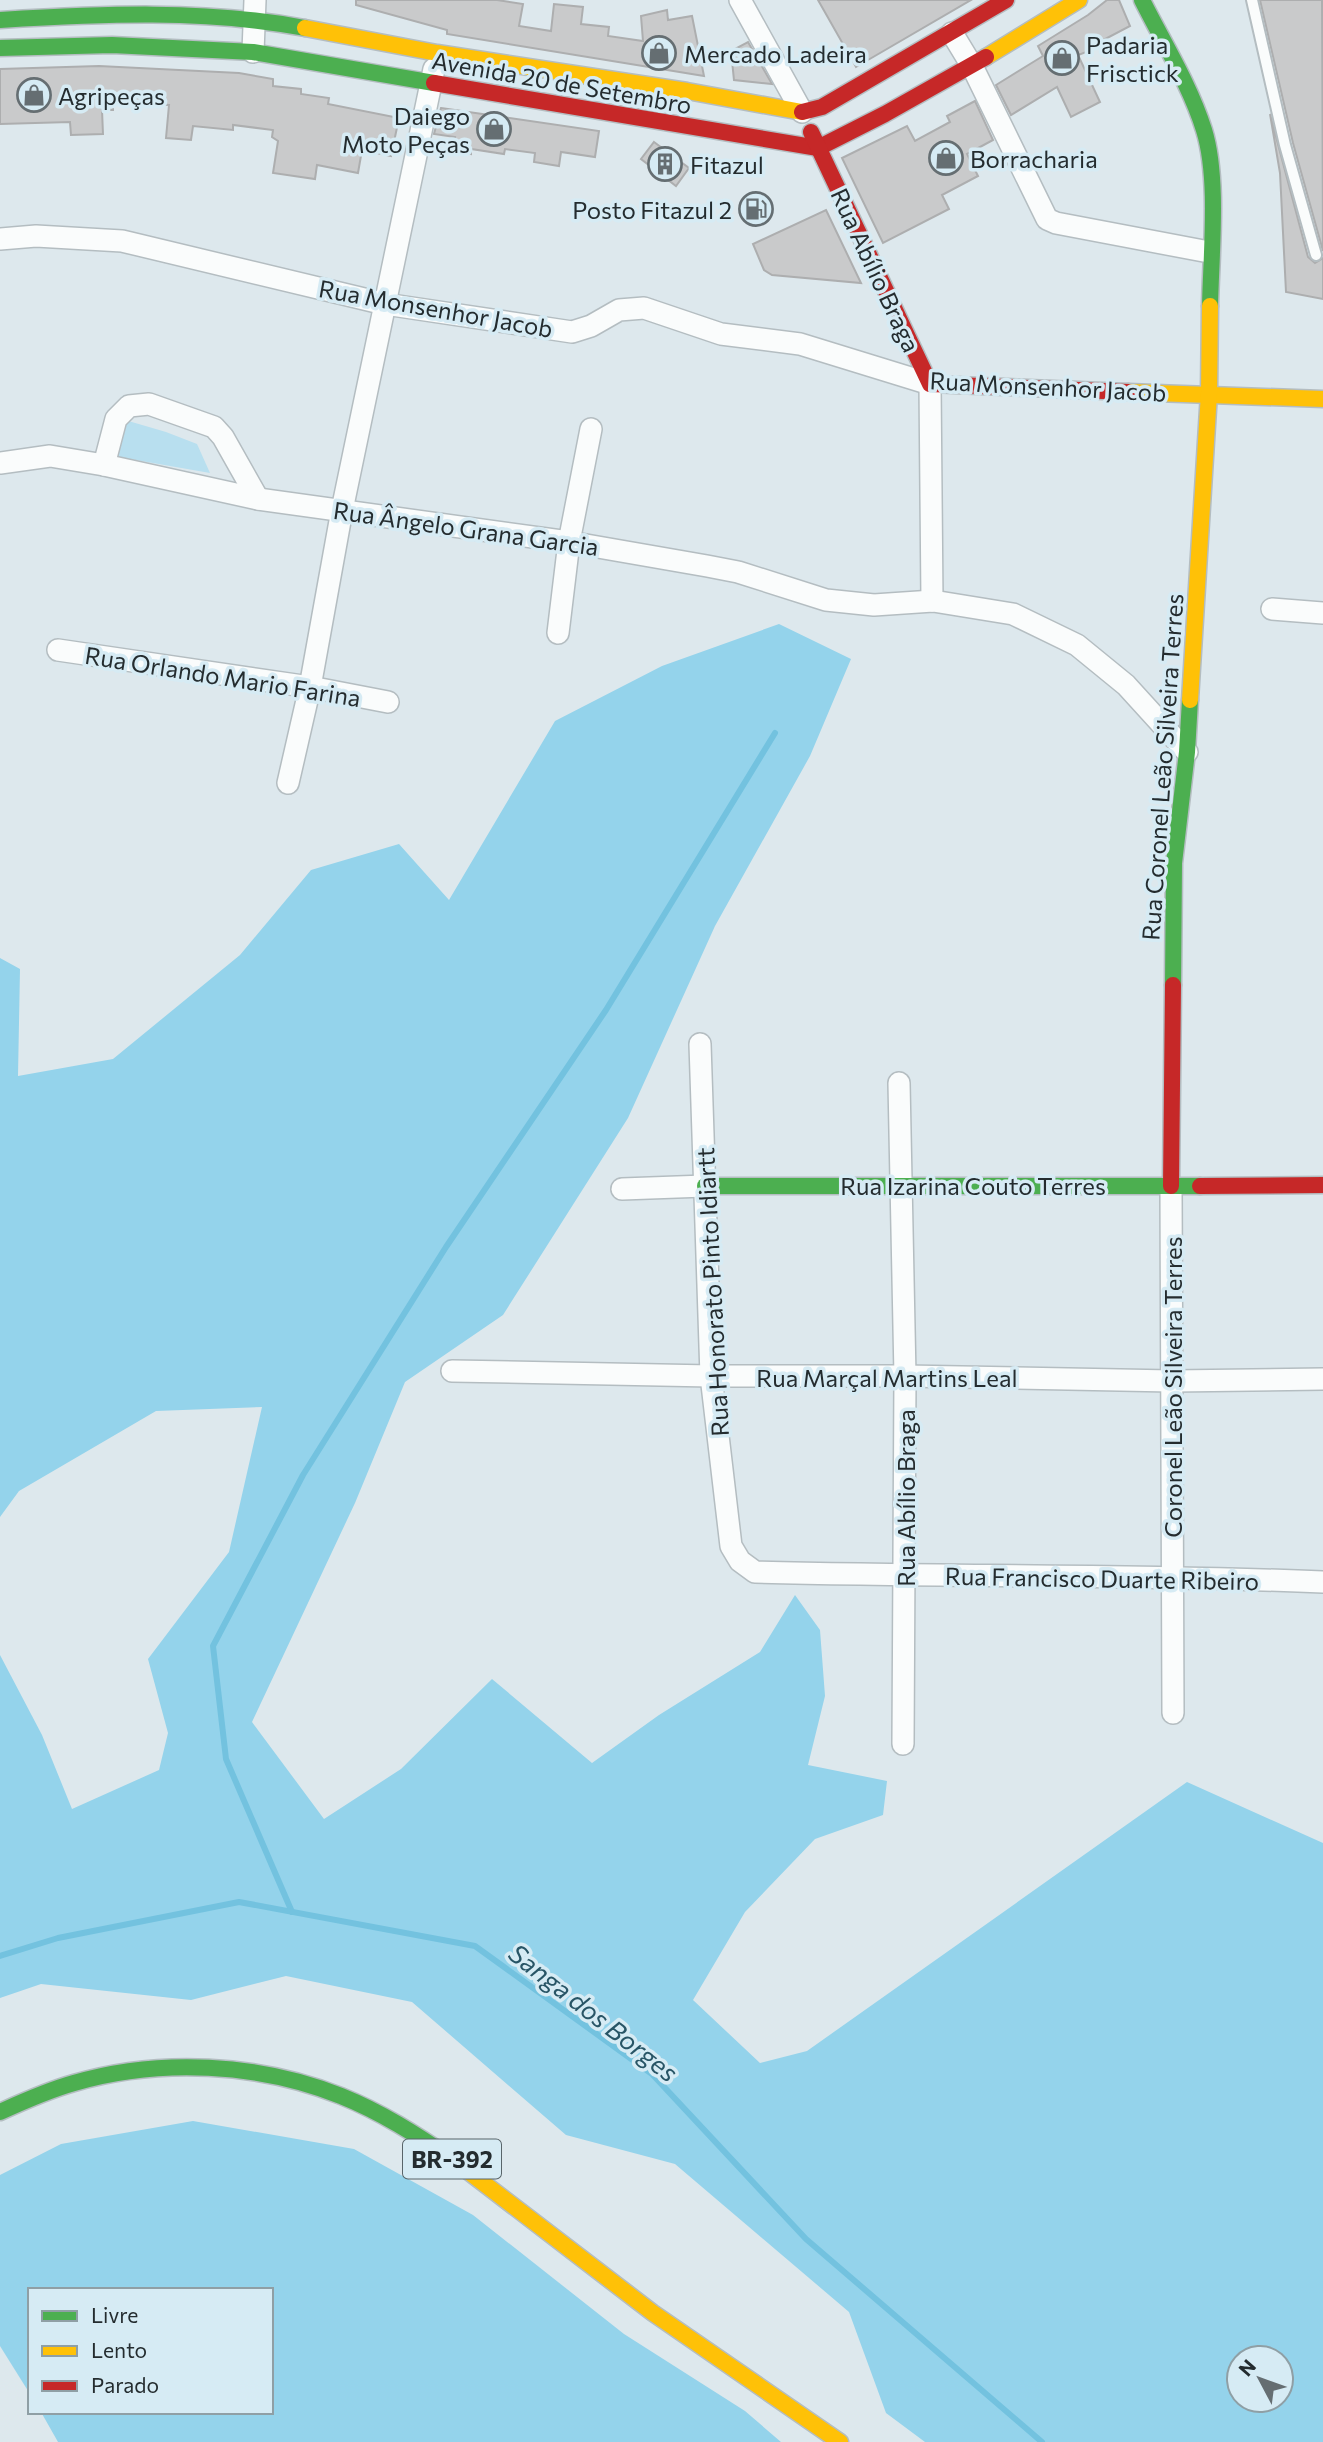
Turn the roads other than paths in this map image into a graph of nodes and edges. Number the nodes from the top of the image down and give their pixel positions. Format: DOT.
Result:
graph roads {
  1 [pos="740,0"];
  2 [pos="1006,0"];
  3 [pos="1079,0"];
  4 [pos="1142,0"];
  5 [pos="1252,0"];
  6 [pos="255,9"];
  7 [pos="0,20"];
  8 [pos="952,33"];
  9 [pos="0,48"];
  10 [pos="253,52"];
  11 [pos="437,53"];
  12 [pos="972,66"];
  13 [pos="431,83"];
  14 [pos="686,109"];
  15 [pos="803,112"];
  16 [pos="818,148"];
  17 [pos="0,239"];
  18 [pos="1209,252"];
  19 [pos="1316,255"];
  20 [pos="384,304"];
  21 [pos="930,384"];
  22 [pos="1209,393"];
  23 [pos="1323,399"];
  24 [pos="591,429"];
  25 [pos="0,463"];
  26 [pos="104,465"];
  27 [pos="258,499"];
  28 [pos="342,510"];
  29 [pos="569,542"];
  30 [pos="932,601"];
  31 [pos="1272,609"];
  32 [pos="1323,613"];
  33 [pos="558,633"];
  34 [pos="58,650"];
  35 [pos="310,687"];
  36 [pos="388,702"];
  37 [pos="1187,752"];
  38 [pos="288,783"];
  39 [pos="700,1044"];
  40 [pos="899,1083"];
  41 [pos="900,1183"];
  42 [pos="1323,1185"];
  43 [pos="705,1186"];
  44 [pos="1171,1186"];
  45 [pos="622,1189"];
  46 [pos="452,1371"];
  47 [pos="711,1376"];
  48 [pos="905,1376"];
  49 [pos="1323,1380"];
  50 [pos="1172,1381"];
  51 [pos="755,1572"];
  52 [pos="905,1576"];
  53 [pos="1174,1576"];
  54 [pos="1323,1581"];
  55 [pos="1173,1713"];
  56 [pos="903,1744"];
  57 [pos="0,2112"];
  58 [pos="840,2442"];
  1 -- 15 [label="street, Rua Abílio Braga"];
  2 -- 8 [label="main road"];
  3 -- 12 [label="main road"];
  4 -- 18 [label="main road"];
  5 -- 19 [label="lane"];
  6 -- 7 [label="main road, Avenida 20 de Setembro"];
  6 -- 10 [label="street"];
  6 -- 11 [label="main road, Avenida 20 de Setembro"];
  8 -- 12 [label="street"];
  8 -- 15 [label="main road"];
  9 -- 10 [label="main road, Avenida 20 de Setembro"];
  10 -- 13 [label="main road, Avenida 20 de Setembro"];
  11 -- 13 [label="street"];
  11 -- 14 [label="main road, Avenida 20 de Setembro"];
  12 -- 16 [label="main road"];
  12 -- 18 [label="street"];
  13 -- 14 [label="main road, Avenida 20 de Setembro"];
  13 -- 20 [label="street"];
  14 -- 15 [label="main road, Avenida 20 de Setembro"];
  14 -- 16 [label="main road, Avenida 20 de Setembro"];
  15 -- 16 [label="main road, Rua Abílio Braga"];
  16 -- 21 [label="main road, Rua Abílio Braga"];
  17 -- 20 [label="street, Rua Monsenhor Jacob"];
  18 -- 22 [label="main road"];
  20 -- 21 [label="street, Rua Monsenhor Jacob"];
  20 -- 28 [label="street"];
  21 -- 22 [label="main road, Rua Monsenhor Jacob"];
  21 -- 30 [label="street, Rua Abílio Braga"];
  22 -- 23 [label="main road, Rua Monsenhor Jacob"];
  22 -- 37 [label="main road, Rua Coronel Leão Silveira Terres"];
  24 -- 29 [label="street"];
  25 -- 26 [label="street, Rua Ângelo Grana Garcia"];
  26 -- 27 [label="street, Rua Ângelo Grana Garcia"];
  26 -- 27 [label="street"];
  27 -- 28 [label="street, Rua Ângelo Grana Garcia"];
  28 -- 29 [label="street, Rua Ângelo Grana Garcia"];
  28 -- 35 [label="street"];
  29 -- 30 [label="street, Rua Ângelo Grana Garcia"];
  29 -- 33 [label="street"];
  30 -- 37 [label="street, Rua Ângelo Grana Garcia"];
  31 -- 32 [label="street"];
  34 -- 35 [label="street, Rua Orlando Mario Farina"];
  35 -- 36 [label="street, Rua Orlando Mario Farina"];
  35 -- 38 [label="street"];
  37 -- 44 [label="main road, Rua Coronel Leão Silveira Terres"];
  39 -- 43 [label="street, Rua Honorato Pinto Idiartt"];
  40 -- 41 [label="street, Rua Abílio Braga"];
  41 -- 43 [label="main road, Rua Izarina Couto Terres"];
  41 -- 44 [label="main road, Rua Izarina Couto Terres"];
  41 -- 48 [label="street, Rua Abílio Braga"];
  42 -- 44 [label="main road, Rua Izarina Couto Terres"];
  43 -- 45 [label="street, Rua Izarina Couto Terres"];
  43 -- 47 [label="street, Rua Honorato Pinto Idiartt"];
  44 -- 50 [label="street, Coronel Leão Silveira Terres"];
  46 -- 47 [label="street, Rua Marçal Martins Leal"];
  47 -- 48 [label="street, Rua Marçal Martins Leal"];
  47 -- 51 [label="street, Rua Honorato Pinto Idiartt"];
  48 -- 50 [label="street, Rua Marçal Martins Leal"];
  48 -- 52 [label="street, Rua Abílio Braga"];
  49 -- 50 [label="street, Rua Marçal Martins Leal"];
  50 -- 53 [label="street, Coronel Leão Silveira Terres"];
  51 -- 52 [label="street, Rua Francisco Duarte Ribeiro"];
  52 -- 53 [label="street, Rua Francisco Duarte Ribeiro"];
  52 -- 56 [label="street, Rua Abílio Braga"];
  53 -- 54 [label="street, Rua Francisco Duarte Ribeiro"];
  53 -- 55 [label="street, Coronel Leão Silveira Terres"];
  57 -- 58 [label="main road, BR-392"];
}
